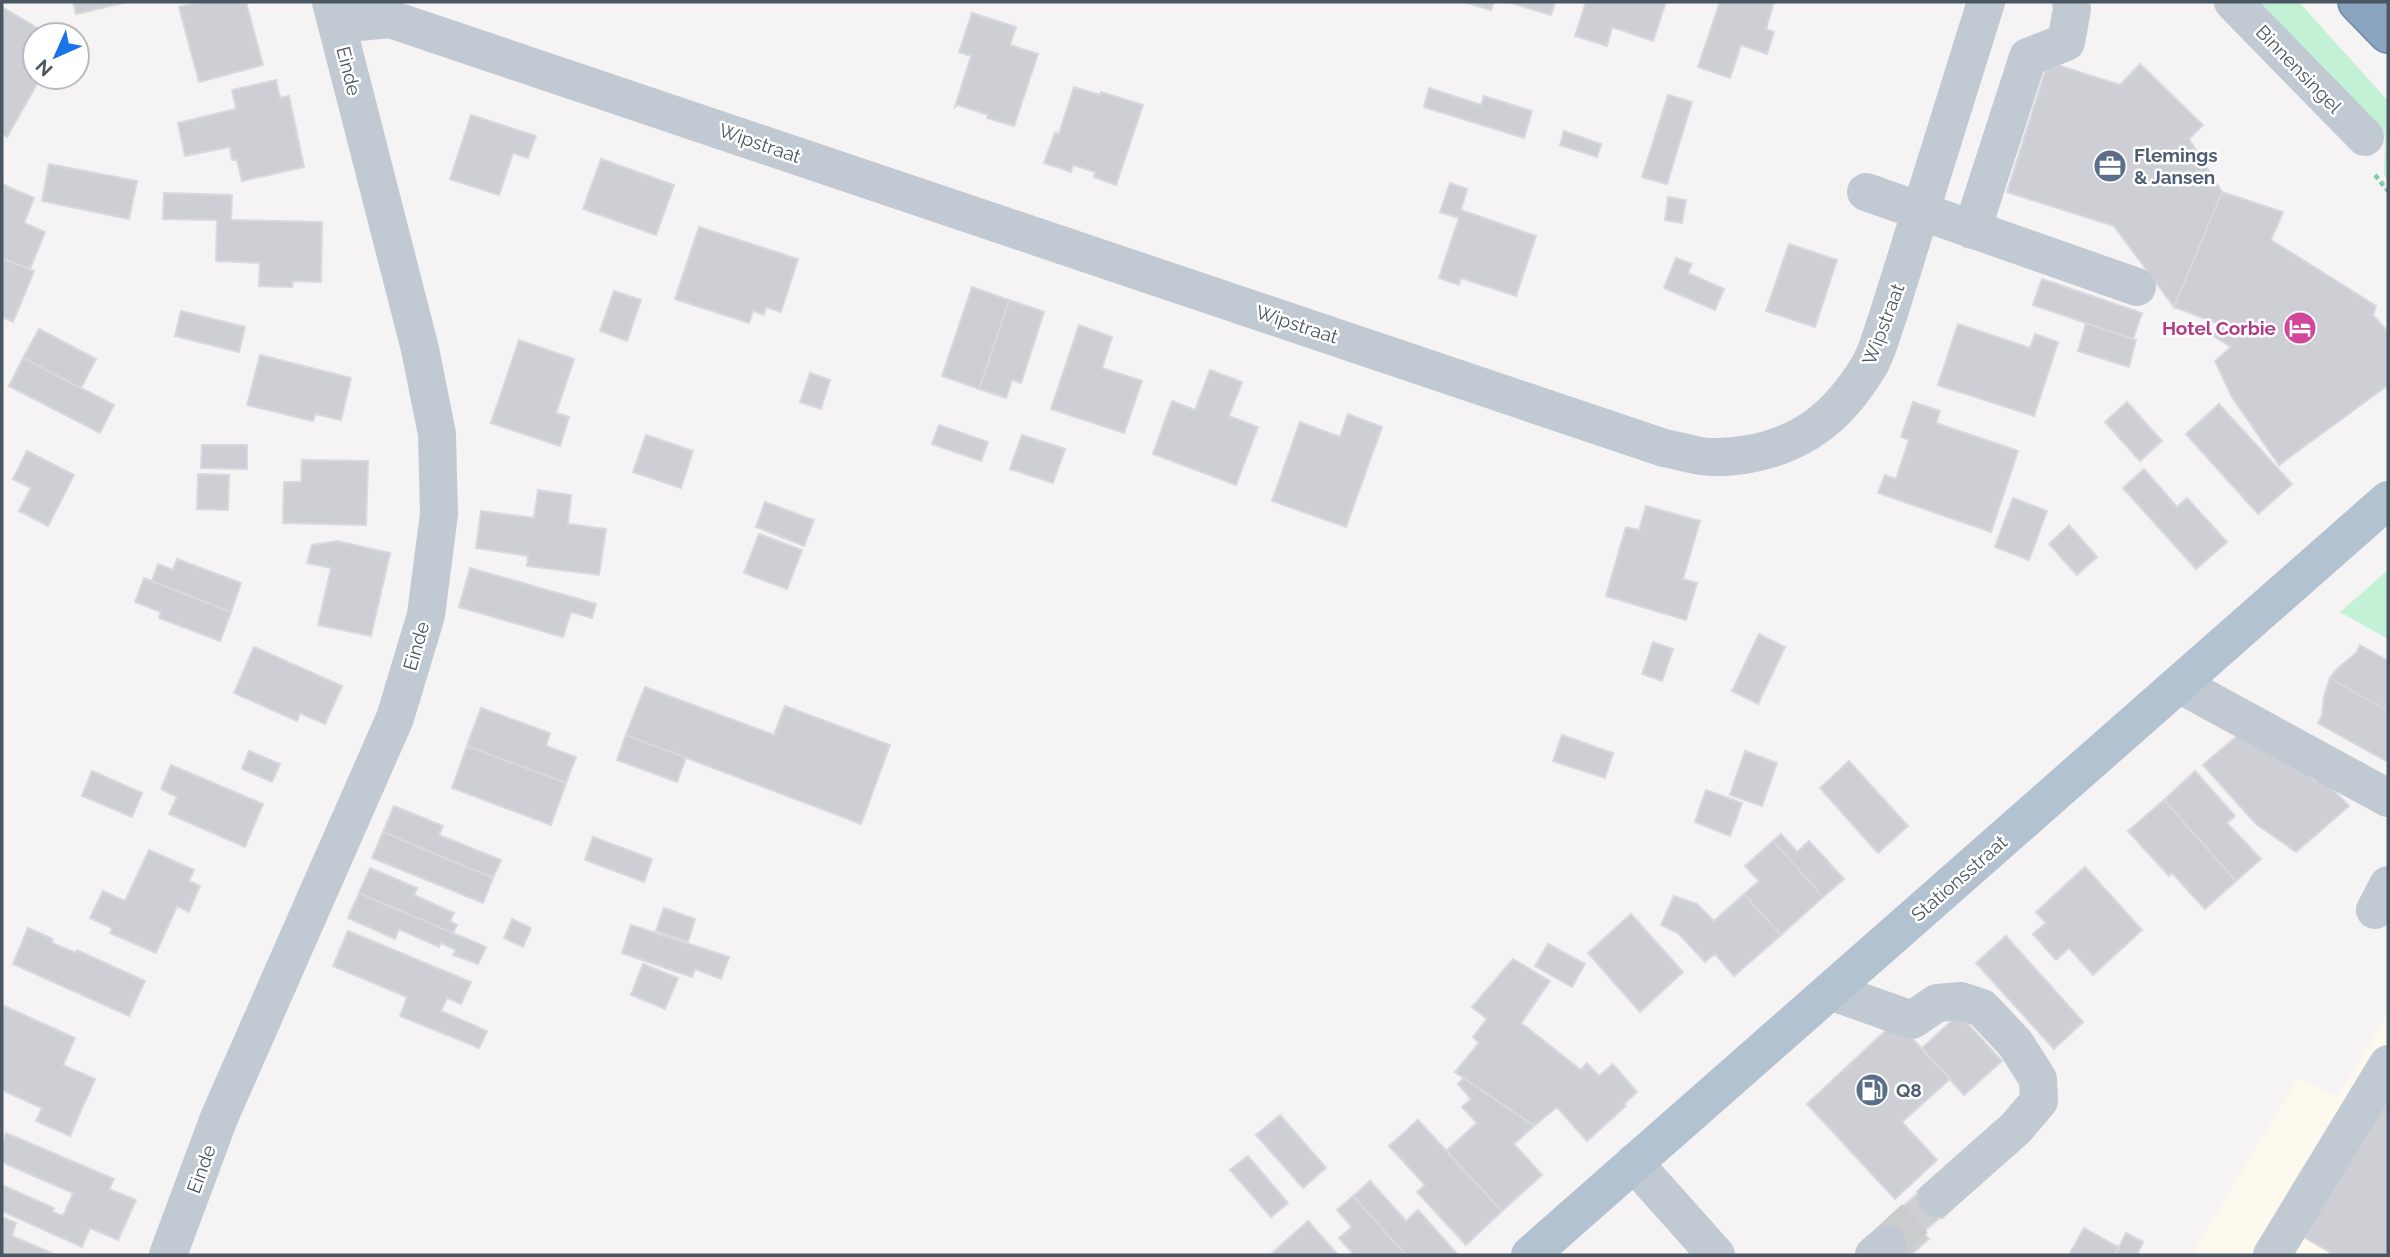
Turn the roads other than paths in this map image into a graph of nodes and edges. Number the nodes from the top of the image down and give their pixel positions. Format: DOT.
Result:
graph roads {
  1 [pos="1986,2"];
  2 [pos="2071,2"];
  3 [pos="2233,2"];
  4 [pos="2358,2"];
  5 [pos="334,13"];
  6 [pos="2388,33"];
  7 [pos="2365,137"];
  8 [pos="1866,192"];
  9 [pos="1920,212"];
  10 [pos="1972,230"];
  11 [pos="2137,287"];
  12 [pos="2388,500"];
  13 [pos="2179,684"];
  14 [pos="2388,798"];
  15 [pos="1830,991"];
  16 [pos="2388,1063"];
  17 [pos="1634,1164"];
  18 [pos="1937,1199"];
  19 [pos="168,1255"];
  20 [pos="1530,1255"];
  21 [pos="1716,1255"];
  22 [pos="2272,1255"];
  1 -- 9 [label="street, Wipstraat"];
  2 -- 10 [label="street"];
  3 -- 7 [label="street, Binnensingel"];
  4 -- 6 [label="highway"];
  5 -- 9 [label="street, Wipstraat"];
  5 -- 19 [label="street, Einde"];
  8 -- 9 [label="street"];
  9 -- 10 [label="street"];
  10 -- 11 [label="street"];
  12 -- 13 [label="main road, Stationsstraat"];
  13 -- 14 [label="street"];
  13 -- 15 [label="main road, Stationsstraat"];
  15 -- 17 [label="main road, Stationsstraat"];
  15 -- 18 [label="street"];
  16 -- 22 [label="street"];
  17 -- 20 [label="main road, Stationsstraat"];
  17 -- 21 [label="street"];
}
